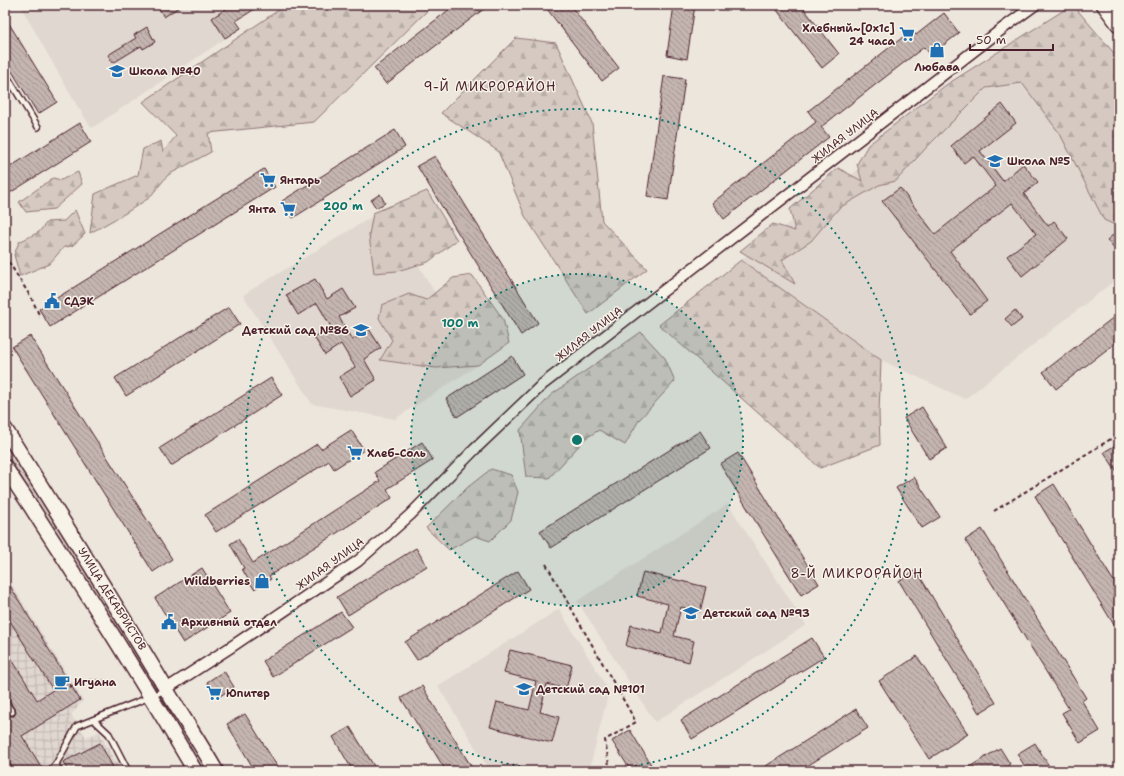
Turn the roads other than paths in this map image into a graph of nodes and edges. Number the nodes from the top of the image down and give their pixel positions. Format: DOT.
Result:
graph roads {
  1 [pos="1035,5"];
  2 [pos="1104,5"];
  3 [pos="1119,25"];
  4 [pos="5,72"];
  5 [pos="38,127"];
  6 [pos="5,429"];
  7 [pos="5,467"];
  8 [pos="166,689"];
  9 [pos="150,697"];
  10 [pos="5,701"];
  11 [pos="12,712"];
  12 [pos="94,720"];
  13 [pos="56,764"];
  14 [pos="50,771"];
  15 [pos="59,771"];
  16 [pos="128,771"];
  17 [pos="195,771"];
  18 [pos="216,771"];
  1 -- 8 [label="street, ЖИЛАЯ УЛИЦА"];
  2 -- 3 [label="street"];
  4 -- 5 [label="lane"];
  6 -- 8 [label="street, УЛИЦА ДЕКАБРИСТОВ"];
  7 -- 9 [label="street, УЛИЦА ДЕКАБРИСТОВ"];
  8 -- 9 [label="lane"];
  8 -- 18 [label="street, УЛИЦА ДЕКАБРИСТОВ"];
  9 -- 12 [label="lane"];
  9 -- 17 [label="street, УЛИЦА ДЕКАБРИСТОВ"];
  10 -- 11 [label="lane"];
  12 -- 13 [label="lane"];
  12 -- 16 [label="lane"];
  13 -- 14 [label="lane"];
  13 -- 15 [label="lane"];
}
